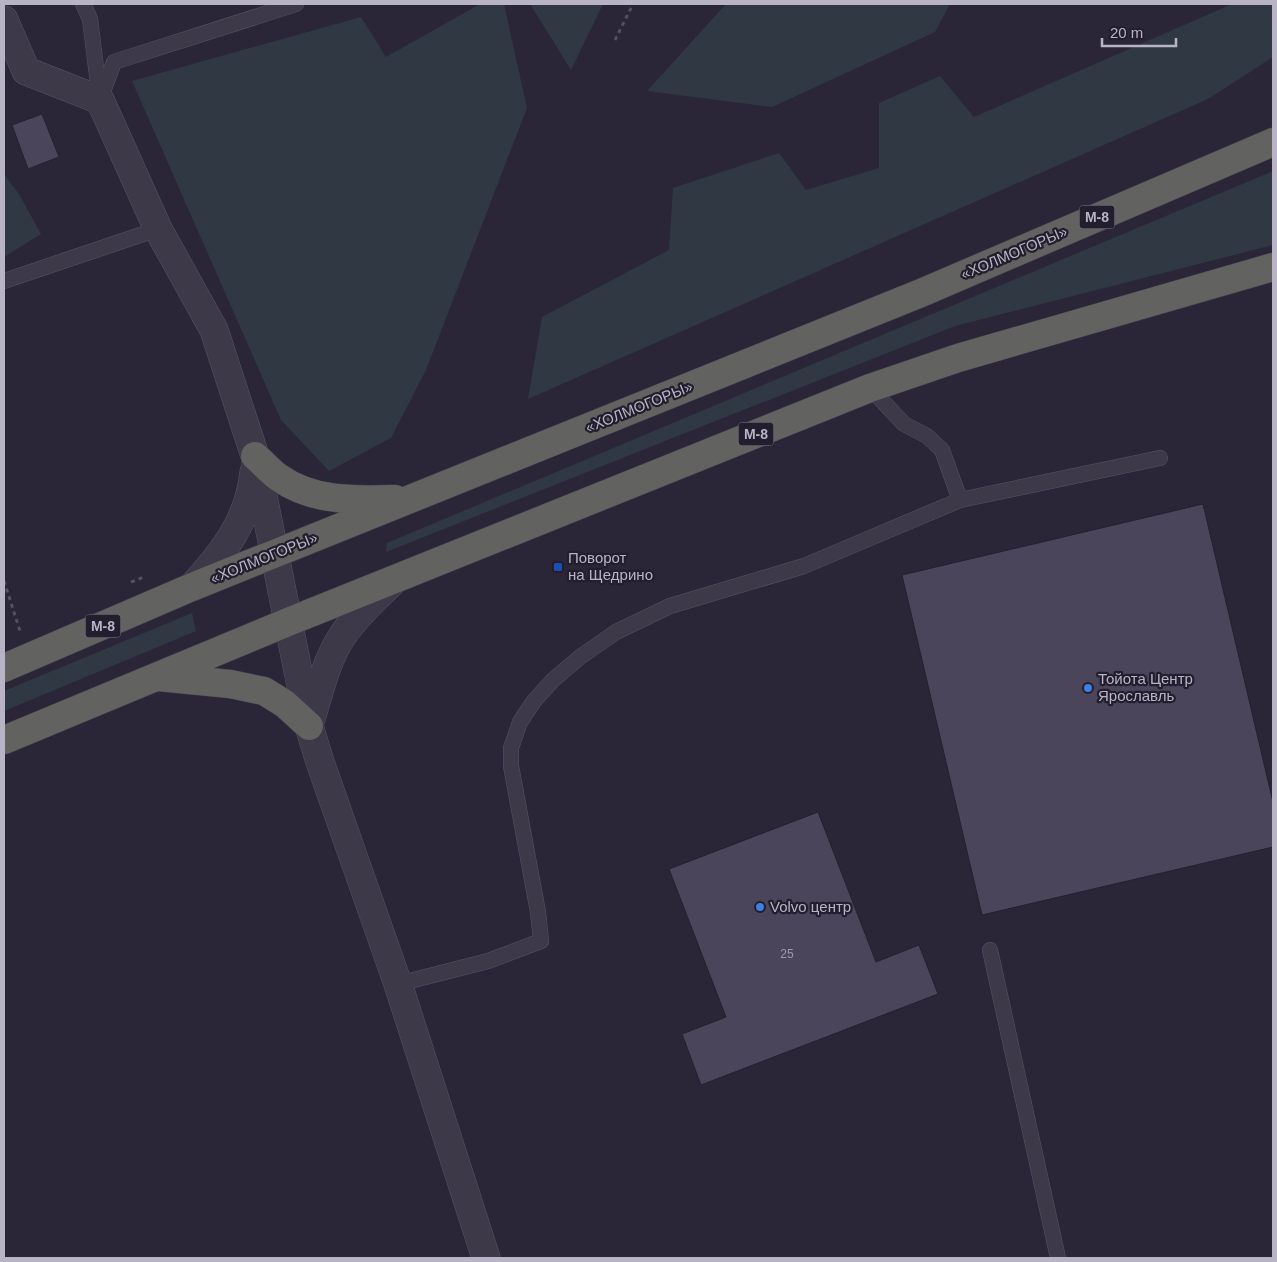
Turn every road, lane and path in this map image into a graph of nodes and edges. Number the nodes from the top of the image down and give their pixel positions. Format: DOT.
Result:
graph roads {
  1 [pos="83,4"];
  2 [pos="296,4"];
  3 [pos="633,4"];
  4 [pos="4,20"];
  5 [pos="615,40"];
  6 [pos="100,100"];
  7 [pos="1273,142"];
  8 [pos="158,229"];
  9 [pos="1273,267"];
  10 [pos="4,281"];
  11 [pos="870,388"];
  12 [pos="255,456"];
  13 [pos="1160,458"];
  14 [pos="411,499"];
  15 [pos="960,500"];
  16 [pos="275,554"];
  17 [pos="149,576"];
  18 [pos="395,579"];
  19 [pos="4,581"];
  20 [pos="123,586"];
  21 [pos="192,587"];
  22 [pos="288,622"];
  23 [pos="29,627"];
  24 [pos="4,668"];
  25 [pos="154,677"];
  26 [pos="309,726"];
  27 [pos="4,740"];
  28 [pos="990,950"];
  29 [pos="398,984"];
  30 [pos="486,1258"];
  31 [pos="1058,1258"];
  1 -- 6 [label="lane"];
  2 -- 6 [label="lane"];
  3 -- 5 [label="path"];
  4 -- 6 [label="street"];
  6 -- 8 [label="street"];
  7 -- 14 [label="highway, «ХОЛМОГОРЫ» / М-8"];
  8 -- 10 [label="lane"];
  8 -- 12 [label="street"];
  9 -- 11 [label="highway, М-8"];
  11 -- 15 [label="lane"];
  11 -- 18 [label="highway, М-8"];
  12 -- 14 [label="highway"];
  12 -- 16 [label="street"];
  12 -- 21 [label="street"];
  13 -- 15 [label="lane"];
  14 -- 16 [label="highway, «ХОЛМОГОРЫ» / М-8"];
  15 -- 29 [label="lane"];
  16 -- 21 [label="highway, «ХОЛМОГОРЫ» / М-8"];
  16 -- 22 [label="street"];
  17 -- 20 [label="path"];
  18 -- 22 [label="highway, М-8"];
  18 -- 26 [label="street"];
  19 -- 23 [label="path"];
  21 -- 24 [label="highway, «ХОЛМОГОРЫ» / М-8"];
  22 -- 25 [label="highway, М-8"];
  22 -- 26 [label="street"];
  25 -- 26 [label="highway"];
  25 -- 27 [label="highway, М-8"];
  26 -- 29 [label="street"];
  28 -- 31 [label="lane"];
  29 -- 30 [label="street"];
}
